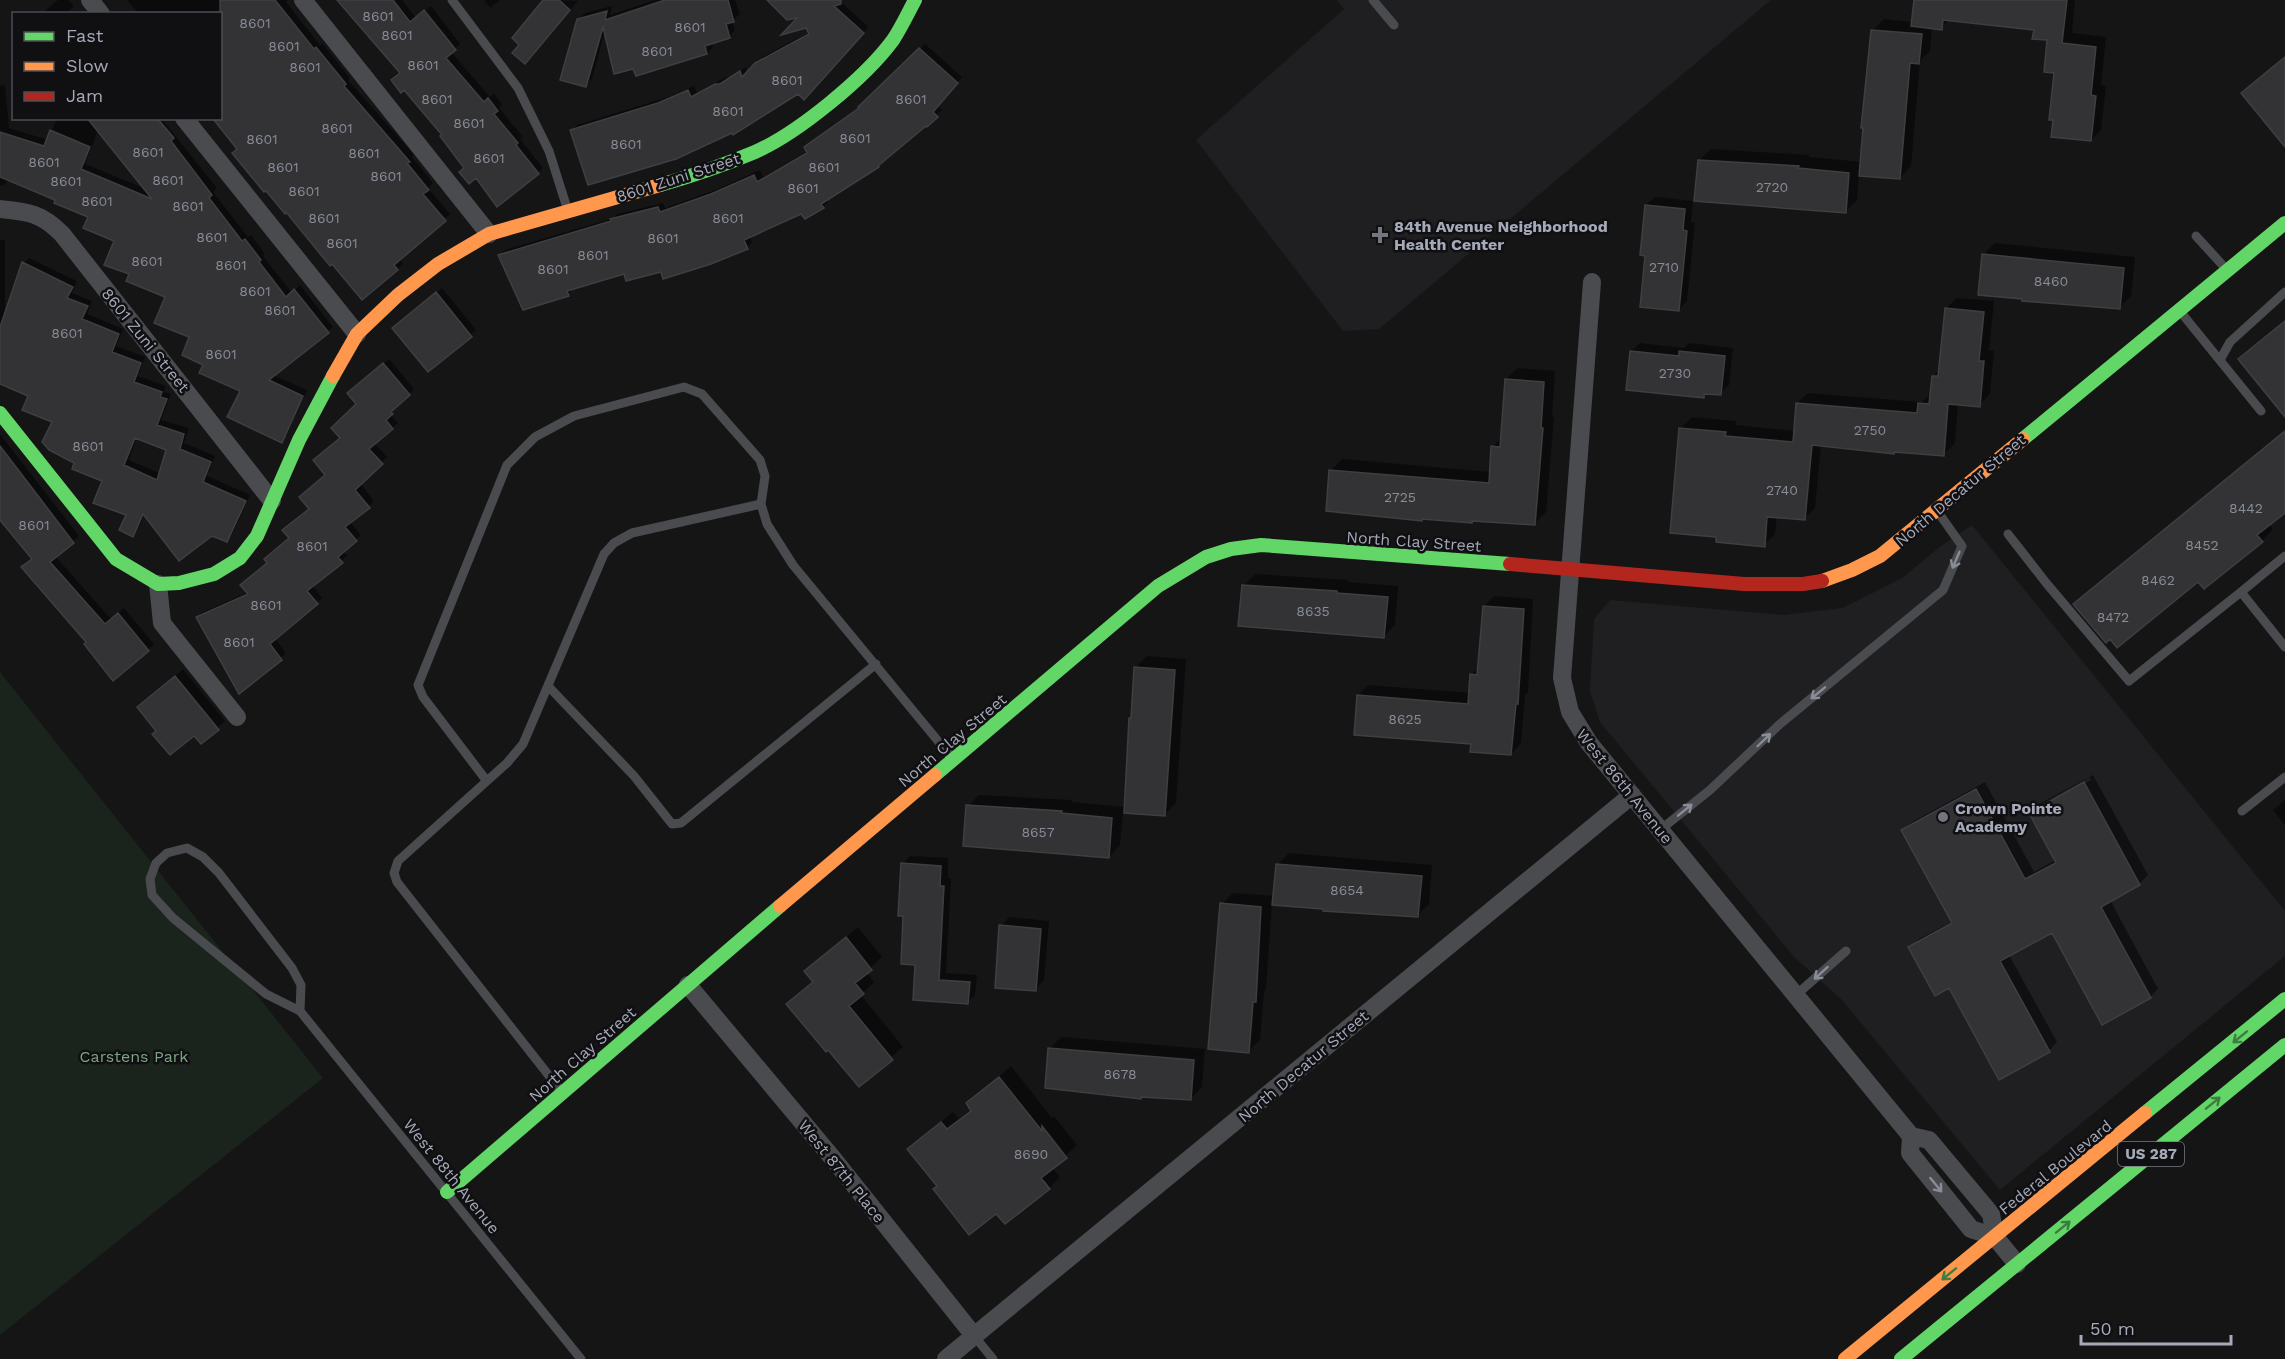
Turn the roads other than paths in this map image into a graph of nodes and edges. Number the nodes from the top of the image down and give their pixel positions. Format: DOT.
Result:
graph roads {
  1 [pos="90,0"];
  2 [pos="303,0"];
  3 [pos="452,0"];
  4 [pos="915,0"];
  5 [pos="1372,0"];
  6 [pos="99,12"];
  7 [pos="1394,24"];
  8 [pos="186,120"];
  9 [pos="0,209"];
  10 [pos="568,211"];
  11 [pos="2285,223"];
  12 [pos="489,234"];
  13 [pos="2196,236"];
  14 [pos="2227,270"];
  15 [pos="1592,282"];
  16 [pos="2285,292"];
  17 [pos="2179,310"];
  18 [pos="357,334"];
  19 [pos="2220,360"];
  20 [pos="2261,411"];
  21 [pos="0,413"];
  22 [pos="272,501"];
  23 [pos="761,504"];
  24 [pos="1937,510"];
  25 [pos="2008,534"];
  26 [pos="2285,556"];
  27 [pos="1569,569"];
  28 [pos="158,584"];
  29 [pos="2241,592"];
  30 [pos="2285,647"];
  31 [pos="876,664"];
  32 [pos="548,686"];
  33 [pos="237,717"];
  34 [pos="954,759"];
  35 [pos="2285,777"];
  36 [pos="486,780"];
  37 [pos="1632,795"];
  38 [pos="2242,812"];
  39 [pos="1660,830"];
  40 [pos="1845,951"];
  41 [pos="688,985"];
  42 [pos="1796,996"];
  43 [pos="2285,999"];
  44 [pos="300,1011"];
  45 [pos="2285,1045"];
  46 [pos="563,1092"];
  47 [pos="1911,1136"];
  48 [pos="447,1192"];
  49 [pos="1995,1237"];
  50 [pos="2017,1264"];
  51 [pos="975,1337"];
  52 [pos="581,1359"];
  53 [pos="946,1359"];
  54 [pos="993,1359"];
  55 [pos="1845,1359"];
  56 [pos="1901,1359"];
  1 -- 6 [label="street"];
  2 -- 12 [label="street"];
  3 -- 10 [label="lane"];
  4 -- 10 [label="street, 8601 Zuni Street"];
  5 -- 7 [label="lane"];
  8 -- 18 [label="street"];
  9 -- 22 [label="street, 8601 Zuni Street"];
  10 -- 12 [label="street, 8601 Zuni Street"];
  11 -- 14 [label="street, North Decatur Street"];
  12 -- 18 [label="street, 8601 Zuni Street"];
  13 -- 14 [label="lane"];
  14 -- 17 [label="street, North Decatur Street"];
  15 -- 27 [label="street, West 86th Avenue"];
  16 -- 19 [label="lane"];
  17 -- 19 [label="lane"];
  17 -- 24 [label="street, North Decatur Street"];
  18 -- 22 [label="street, 8601 Zuni Street"];
  19 -- 20 [label="lane"];
  21 -- 28 [label="street"];
  22 -- 28 [label="street, 8601 Zuni Street"];
  23 -- 31 [label="lane"];
  23 -- 32 [label="lane"];
  23 -- 36 [label="lane"];
  24 -- 27 [label="street, North Decatur Street"];
  24 -- 39 [label="lane"];
  25 -- 29 [label="lane"];
  26 -- 29 [label="lane"];
  27 -- 34 [label="street, North Clay Street"];
  27 -- 37 [label="street, West 86th Avenue"];
  28 -- 33 [label="street"];
  29 -- 30 [label="lane"];
  31 -- 32 [label="lane"];
  31 -- 34 [label="lane"];
  32 -- 36 [label="lane"];
  34 -- 41 [label="street, North Clay Street"];
  35 -- 38 [label="lane"];
  36 -- 46 [label="lane"];
  37 -- 39 [label="street, West 86th Avenue"];
  37 -- 51 [label="street, North Decatur Street"];
  39 -- 42 [label="street, West 86th Avenue"];
  40 -- 42 [label="lane, one-way"];
  41 -- 46 [label="street, North Clay Street"];
  41 -- 51 [label="street, West 87th Place"];
  42 -- 47 [label="street, West 86th Avenue"];
  43 -- 49 [label="street, Federal Boulevard / US 287, one-way"];
  44 -- 44 [label="lane"];
  44 -- 48 [label="lane, West 88th Avenue"];
  50 -- 45 [label="street, US 287, one-way"];
  46 -- 48 [label="street, North Clay Street"];
  47 -- 49 [label="street, West 86th Avenue"];
  47 -- 49 [label="street, West 86th Avenue, one-way"];
  48 -- 52 [label="lane, West 88th Avenue"];
  49 -- 50 [label="street, West 86th Avenue"];
  49 -- 55 [label="street, Federal Boulevard / US 287, one-way"];
  50 -- 56 [label="street, US 287"];
  51 -- 53 [label="street, North Decatur Street"];
  51 -- 54 [label="lane, West 87th Place"];
}
